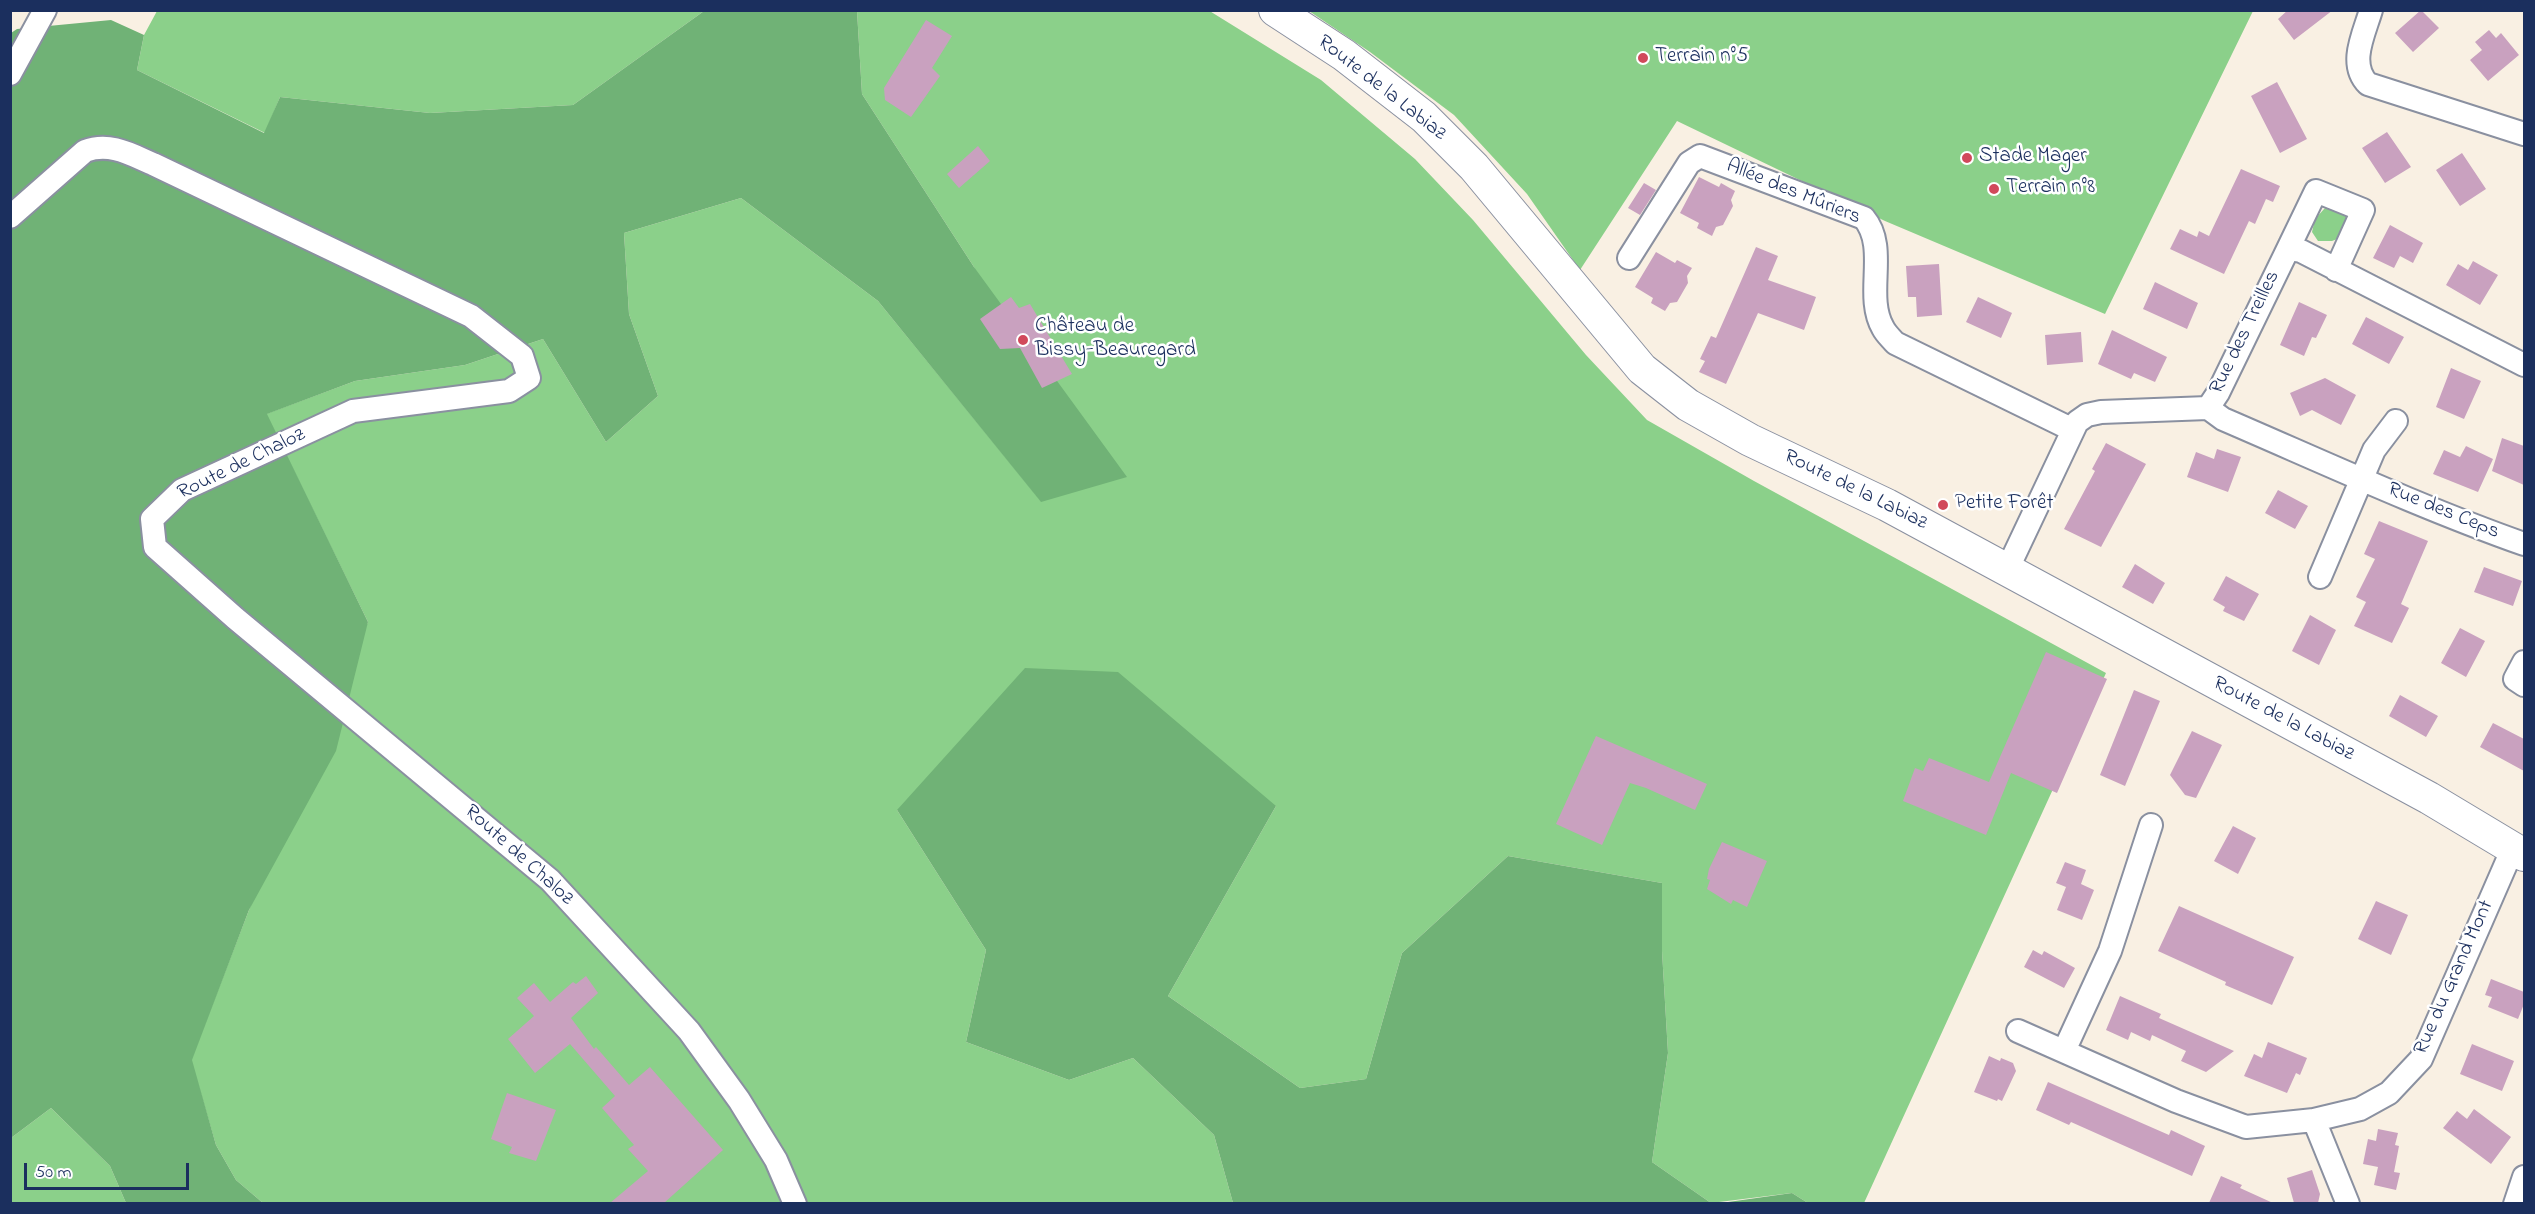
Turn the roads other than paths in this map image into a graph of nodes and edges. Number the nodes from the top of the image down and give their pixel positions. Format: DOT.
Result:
graph roads {
  1 [pos="45,10"];
  2 [pos="1275,10"];
  3 [pos="2371,10"];
  4 [pos="10,74"];
  5 [pos="2524,134"];
  6 [pos="10,217"];
  7 [pos="2288,249"];
  8 [pos="1629,258"];
  9 [pos="2336,270"];
  10 [pos="2524,365"];
  11 [pos="2208,408"];
  12 [pos="2396,421"];
  13 [pos="2073,430"];
  14 [pos="2363,479"];
  15 [pos="2524,544"];
  16 [pos="2007,570"];
  17 [pos="2320,577"];
  18 [pos="2524,662"];
  19 [pos="2524,685"];
  20 [pos="2151,825"];
  21 [pos="2519,852"];
  22 [pos="2019,1031"];
  23 [pos="2064,1051"];
  24 [pos="2314,1120"];
  25 [pos="2524,1177"];
  26 [pos="795,1203"];
  27 [pos="2348,1203"];
  28 [pos="2515,1203"];
  1 -- 4 [label="street"];
  2 -- 16 [label="main road, Route de la Labiaz"];
  3 -- 5 [label="street"];
  6 -- 26 [label="street, Route de Chaloz"];
  7 -- 9 [label="street, Rue des Treilles"];
  7 -- 9 [label="street, Rue des Treilles"];
  7 -- 11 [label="street, Rue des Treilles"];
  8 -- 13 [label="street, Allée des Mûriers"];
  9 -- 10 [label="street, Rue des Treilles"];
  11 -- 13 [label="street, Rue des Treilles"];
  11 -- 14 [label="street, Rue des Ceps"];
  12 -- 14 [label="street, Rue des Ceps"];
  13 -- 16 [label="street, Rue des Treilles"];
  14 -- 15 [label="street, Rue des Ceps"];
  14 -- 17 [label="street, Rue des Ceps"];
  16 -- 21 [label="main road, Route de la Labiaz"];
  18 -- 19 [label="street"];
  20 -- 23 [label="street"];
  21 -- 24 [label="street, Rue du Grand Mont"];
  22 -- 23 [label="street, Rue du Grand Mont"];
  23 -- 24 [label="street, Rue du Grand Mont"];
  24 -- 27 [label="street"];
  25 -- 28 [label="street"];
}
